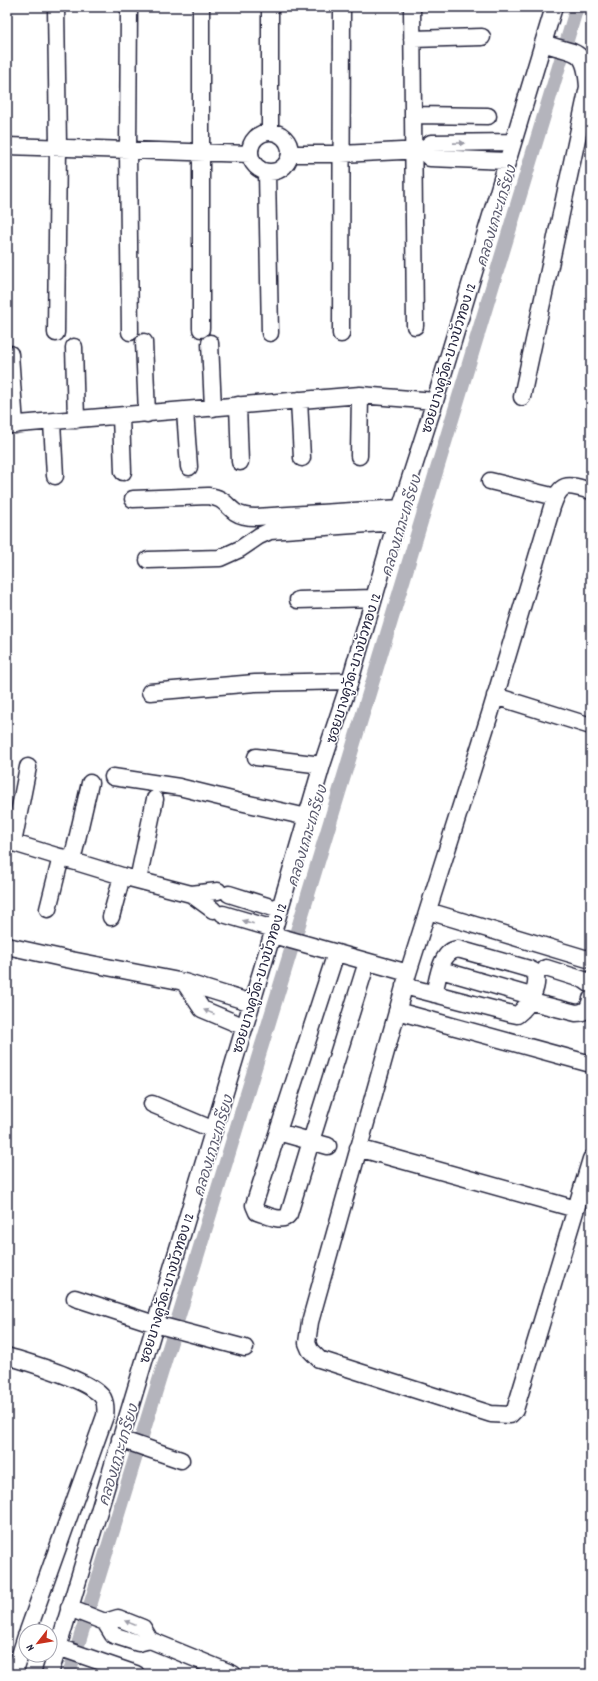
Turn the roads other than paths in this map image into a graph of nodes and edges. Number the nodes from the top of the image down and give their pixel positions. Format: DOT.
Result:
graph roads {
  1 [pos="56,7"];
  2 [pos="129,7"];
  3 [pos="201,7"];
  4 [pos="270,7"];
  5 [pos="342,7"];
  6 [pos="412,7"];
  7 [pos="554,7"];
  8 [pos="482,37"];
  9 [pos="412,39"];
  10 [pos="547,45"];
  11 [pos="414,114"];
  12 [pos="488,116"];
  13 [pos="270,132"];
  14 [pos="513,142"];
  15 [pos="7,146"];
  16 [pos="58,146"];
  17 [pos="128,150"];
  18 [pos="417,150"];
  19 [pos="201,153"];
  20 [pos="250,154"];
  21 [pos="290,154"];
  22 [pos="341,154"];
  23 [pos="507,160"];
  24 [pos="267,172"];
  25 [pos="415,326"];
  26 [pos="201,329"];
  27 [pos="130,332"];
  28 [pos="56,333"];
  29 [pos="270,333"];
  30 [pos="342,334"];
  31 [pos="144,342"];
  32 [pos="210,343"];
  33 [pos="74,347"];
  34 [pos="10,354"];
  35 [pos="360,395"];
  36 [pos="522,397"];
  37 [pos="299,400"];
  38 [pos="435,401"];
  39 [pos="238,405"];
  40 [pos="213,408"];
  41 [pos="185,411"];
  42 [pos="147,414"];
  43 [pos="121,416"];
  44 [pos="76,420"];
  45 [pos="52,422"];
  46 [pos="11,425"];
  47 [pos="359,456"];
  48 [pos="302,458"];
  49 [pos="240,462"];
  50 [pos="189,467"];
  51 [pos="123,472"];
  52 [pos="55,476"];
  53 [pos="490,480"];
  54 [pos="591,491"];
  55 [pos="556,497"];
  56 [pos="133,499"];
  57 [pos="399,515"];
  58 [pos="148,560"];
  59 [pos="374,598"];
  60 [pos="298,600"];
  61 [pos="350,680"];
  62 [pos="150,692"];
  63 [pos="495,696"];
  64 [pos="591,726"];
  65 [pos="256,757"];
  66 [pos="322,765"];
  67 [pos="28,767"];
  68 [pos="113,777"];
  69 [pos="90,783"];
  70 [pos="155,799"];
  71 [pos="307,817"];
  72 [pos="10,842"];
  73 [pos="66,859"];
  74 [pos="122,876"];
  75 [pos="138,880"];
  76 [pos="191,894"];
  77 [pos="48,909"];
  78 [pos="280,910"];
  79 [pos="428,911"];
  80 [pos="111,917"];
  81 [pos="273,932"];
  82 [pos="7,946"];
  83 [pos="336,952"];
  84 [pos="591,960"];
  85 [pos="367,962"];
  86 [pos="546,968"];
  87 [pos="441,970"];
  88 [pos="406,980"];
  89 [pos="184,982"];
  90 [pos="591,985"];
  91 [pos="434,994"];
  92 [pos="530,999"];
  93 [pos="591,999"];
  94 [pos="252,1002"];
  95 [pos="397,1011"];
  96 [pos="245,1027"];
  97 [pos="591,1064"];
  98 [pos="152,1104"];
  99 [pos="214,1130"];
  100 [pos="278,1132"];
  101 [pos="311,1141"];
  102 [pos="328,1146"];
  103 [pos="358,1148"];
  104 [pos="591,1159"];
  105 [pos="576,1208"];
  106 [pos="75,1298"];
  107 [pos="162,1326"];
  108 [pos="245,1348"];
  109 [pos="7,1356"];
  110 [pos="120,1439"];
  111 [pos="181,1460"];
  112 [pos="76,1611"];
  113 [pos="31,1623"];
  114 [pos="63,1649"];
  115 [pos="18,1661"];
  116 [pos="14,1674"];
  117 [pos="50,1674"];
  118 [pos="136,1674"];
  119 [pos="233,1674"];
  1 -- 16 [label="street"];
  2 -- 17 [label="street"];
  3 -- 19 [label="street"];
  4 -- 13 [label="street"];
  5 -- 22 [label="street"];
  6 -- 9 [label="street"];
  7 -- 10 [label="street, ซอยบางคูวัด-บางบัวทอง 12"];
  8 -- 9 [label="street"];
  9 -- 11 [label="street"];
  10 -- 14 [label="street, ซอยบางคูวัด-บางบัวทอง 12"];
  10 -- 36 [label="street"];
  11 -- 12 [label="street"];
  11 -- 18 [label="street"];
  13 -- 20 [label="street"];
  13 -- 21 [label="street"];
  18 -- 14 [label="street, one-way"];
  14 -- 23 [label="street, ซอยบางคูวัด-บางบัวทอง 12"];
  15 -- 16 [label="street"];
  16 -- 17 [label="street"];
  16 -- 28 [label="street"];
  17 -- 19 [label="street"];
  17 -- 27 [label="street"];
  18 -- 22 [label="street"];
  18 -- 23 [label="street"];
  18 -- 25 [label="street"];
  19 -- 20 [label="street"];
  19 -- 26 [label="street"];
  20 -- 24 [label="street"];
  21 -- 22 [label="street"];
  21 -- 24 [label="street"];
  22 -- 30 [label="street"];
  23 -- 38 [label="street, ซอยบางคูวัด-บางบัวทอง 12"];
  24 -- 29 [label="street"];
  31 -- 42 [label="street"];
  32 -- 40 [label="street"];
  33 -- 44 [label="street"];
  34 -- 46 [label="street"];
  35 -- 37 [label="street"];
  35 -- 38 [label="street"];
  35 -- 47 [label="street"];
  37 -- 39 [label="street"];
  37 -- 48 [label="street"];
  38 -- 57 [label="street, ซอยบางคูวัด-บางบัวทอง 12"];
  39 -- 40 [label="street"];
  39 -- 49 [label="street"];
  40 -- 41 [label="street"];
  41 -- 42 [label="street"];
  41 -- 50 [label="street"];
  42 -- 43 [label="street"];
  43 -- 44 [label="street"];
  43 -- 51 [label="street"];
  44 -- 45 [label="street"];
  45 -- 46 [label="street"];
  45 -- 52 [label="street"];
  53 -- 55 [label="street"];
  54 -- 55 [label="street"];
  55 -- 63 [label="street"];
  56 -- 57 [label="street"];
  57 -- 58 [label="street"];
  57 -- 59 [label="street, ซอยบางคูวัด-บางบัวทอง 12"];
  59 -- 60 [label="street"];
  59 -- 61 [label="street, ซอยบางคูวัด-บางบัวทอง 12"];
  61 -- 62 [label="street"];
  61 -- 66 [label="street, ซอยบางคูวัด-บางบัวทอง 12"];
  63 -- 64 [label="street"];
  63 -- 79 [label="street"];
  65 -- 66 [label="street"];
  66 -- 71 [label="street, ซอยบางคูวัด-บางบัวทอง 12"];
  67 -- 72 [label="street"];
  68 -- 71 [label="street"];
  69 -- 73 [label="street"];
  70 -- 75 [label="street"];
  71 -- 78 [label="street, ซอยบางคูวัด-บางบัวทอง 12"];
  72 -- 73 [label="street"];
  73 -- 74 [label="street"];
  73 -- 77 [label="street"];
  74 -- 75 [label="street"];
  74 -- 80 [label="street"];
  75 -- 76 [label="street"];
  76 -- 78 [label="street"];
  81 -- 76 [label="street, one-way"];
  78 -- 81 [label="street, ซอยบางคูวัด-บางบัวทอง 12"];
  79 -- 84 [label="street"];
  79 -- 88 [label="street"];
  81 -- 83 [label="street"];
  81 -- 94 [label="street, ซอยบางคูวัด-บางบัวทอง 12"];
  82 -- 89 [label="street"];
  83 -- 85 [label="street"];
  83 -- 100 [label="street"];
  85 -- 88 [label="street"];
  85 -- 101 [label="street"];
  86 -- 90 [label="street"];
  87 -- 91 [label="street"];
  87 -- 92 [label="street"];
  87 -- 92 [label="street"];
  88 -- 91 [label="street"];
  88 -- 95 [label="street"];
  89 -- 94 [label="street"];
  96 -- 89 [label="street, one-way"];
  91 -- 92 [label="street"];
  92 -- 93 [label="street"];
  94 -- 96 [label="street, ซอยบางคูวัด-บางบัวทอง 12"];
  95 -- 97 [label="street"];
  95 -- 103 [label="street"];
  96 -- 99 [label="street, ซอยบางคูวัด-บางบัวทอง 12"];
  98 -- 99 [label="street"];
  99 -- 107 [label="street, ซอยบางคูวัด-บางบัวทอง 12"];
  100 -- 101 [label="street"];
  100 -- 101 [label="street"];
  101 -- 102 [label="street"];
  103 -- 105 [label="street"];
  103 -- 105 [label="street"];
  104 -- 105 [label="street"];
  106 -- 107 [label="street"];
  107 -- 108 [label="street"];
  107 -- 110 [label="street, ซอยบางคูวัด-บางบัวทอง 12"];
  109 -- 113 [label="street"];
  110 -- 111 [label="street"];
  110 -- 112 [label="street, ซอยบางคูวัด-บางบัวทอง 12"];
  112 -- 114 [label="street, ซอยบางคูวัด-บางบัวทอง 12"];
  112 -- 119 [label="street"];
  114 -- 117 [label="street, ซอยบางคูวัด-บางบัวทอง 12"];
  114 -- 118 [label="street"];
  115 -- 116 [label="street"];
}
